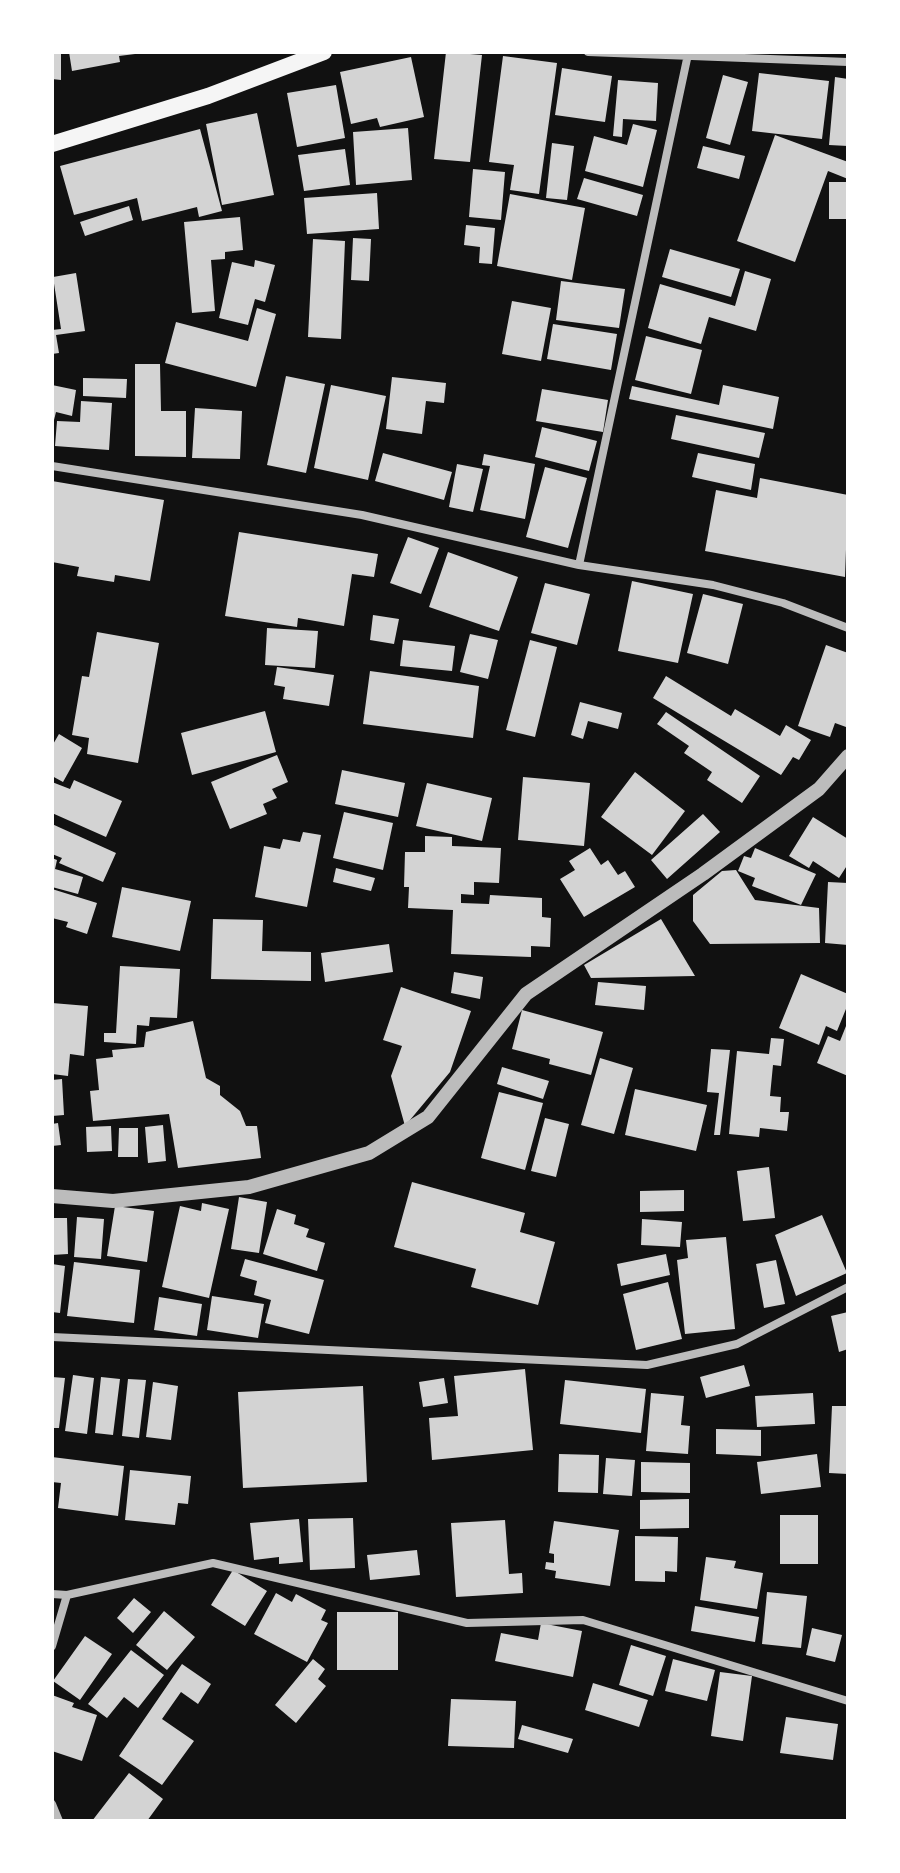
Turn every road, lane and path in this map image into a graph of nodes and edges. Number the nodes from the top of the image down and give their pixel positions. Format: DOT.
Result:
graph roads {
  1 [pos="324,52"];
  2 [pos="588,52"];
  3 [pos="687,59"];
  4 [pos="848,62"];
  5 [pos="52,144"];
  6 [pos="52,466"];
  7 [pos="579,565"];
  8 [pos="848,628"];
  9 [pos="848,756"];
  10 [pos="52,1196"];
  11 [pos="848,1287"];
  12 [pos="52,1337"];
  13 [pos="52,1594"];
  14 [pos="67,1595"];
  15 [pos="52,1646"];
  16 [pos="848,1701"];
  17 [pos="52,1804"];
  18 [pos="59,1821"];
  1 -- 5 [label="main road"];
  2 -- 3 [label="street"];
  3 -- 4 [label="street"];
  3 -- 7 [label="street"];
  6 -- 7 [label="street"];
  7 -- 8 [label="street"];
  9 -- 10 [label="street"];
  11 -- 12 [label="street"];
  13 -- 14 [label="street"];
  14 -- 15 [label="street"];
  14 -- 16 [label="street"];
  17 -- 18 [label="street"];
}
